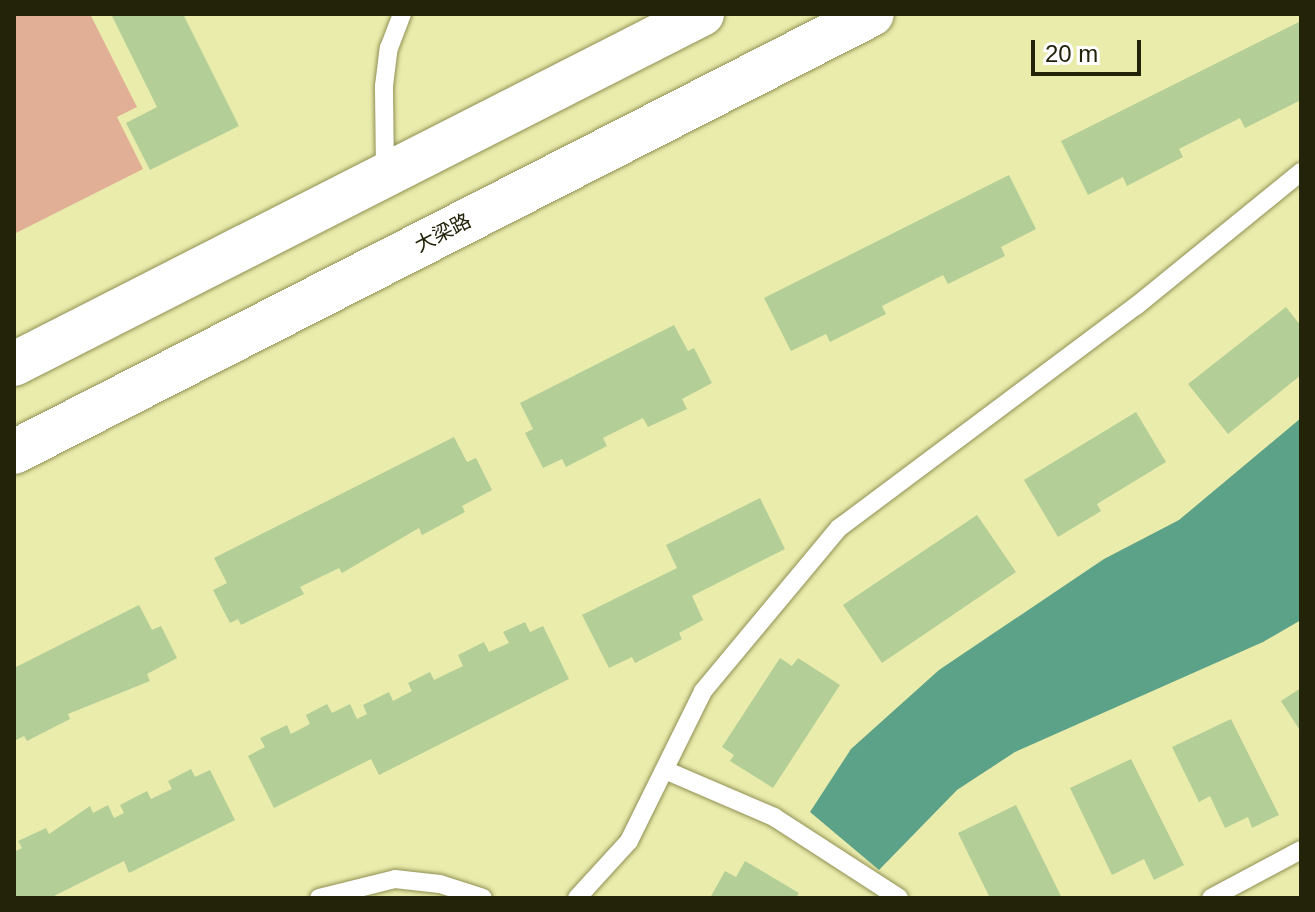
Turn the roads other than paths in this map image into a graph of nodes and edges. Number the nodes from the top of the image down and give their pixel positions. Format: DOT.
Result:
graph roads {
  1 [pos="402,14"];
  2 [pos="702,14"];
  3 [pos="872,14"];
  4 [pos="1301,172"];
  5 [pos="385,176"];
  6 [pos="14,364"];
  7 [pos="14,452"];
  8 [pos="665,770"];
  9 [pos="1301,850"];
  10 [pos="319,898"];
  11 [pos="483,898"];
  12 [pos="577,898"];
  13 [pos="899,898"];
  14 [pos="1211,898"];
  1 -- 5 [label="lane"];
  2 -- 5 [label="main road"];
  3 -- 7 [label="main road, 大梁路"];
  4 -- 8 [label="lane"];
  5 -- 6 [label="main road"];
  8 -- 12 [label="lane"];
  8 -- 13 [label="lane"];
  9 -- 14 [label="lane"];
  10 -- 11 [label="lane"];
}
